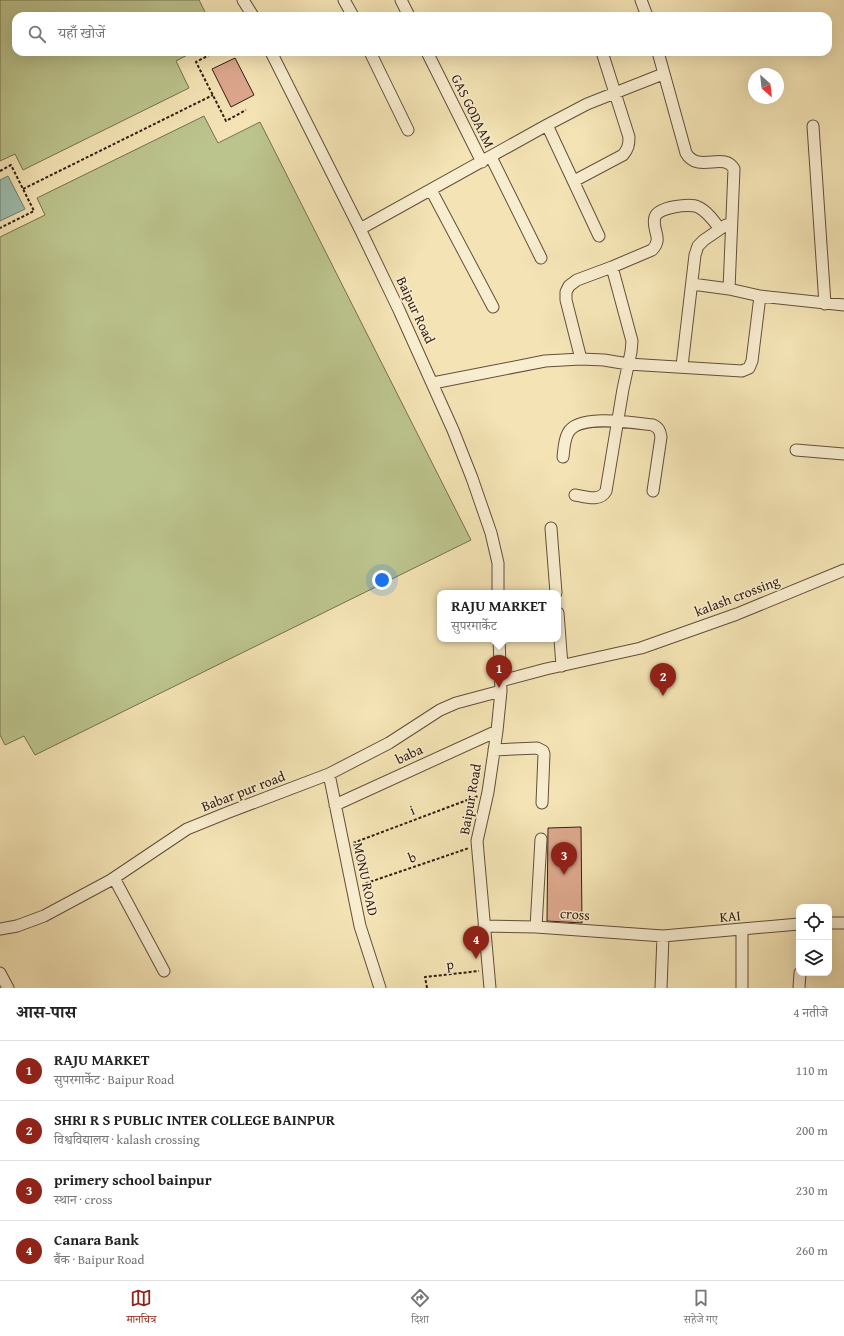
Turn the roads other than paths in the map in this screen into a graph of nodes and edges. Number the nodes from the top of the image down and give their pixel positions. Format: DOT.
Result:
graph roads {
  1 [pos="243,0"];
  2 [pos="344,0"];
  3 [pos="401,0"];
  4 [pos="641,0"];
  5 [pos="250,12"];
  6 [pos="351,12"];
  7 [pos="407,12"];
  8 [pos="646,12"];
  9 [pos="273,56"];
  10 [pos="372,56"];
  11 [pos="429,56"];
  12 [pos="603,56"];
  13 [pos="659,56"];
  14 [pos="663,74"];
  15 [pos="615,92"];
  16 [pos="546,125"];
  17 [pos="813,126"];
  18 [pos="408,130"];
  19 [pos="486,159"];
  20 [pos="574,181"];
  21 [pos="431,190"];
  22 [pos="733,220"];
  23 [pos="360,229"];
  24 [pos="720,229"];
  25 [pos="599,236"];
  26 [pos="541,258"];
  27 [pos="612,267"];
  28 [pos="692,284"];
  29 [pos="729,290"];
  30 [pos="760,296"];
  31 [pos="826,304"];
  32 [pos="844,305"];
  33 [pos="493,307"];
  34 [pos="580,359"];
  35 [pos="628,364"];
  36 [pos="682,366"];
  37 [pos="433,383"];
  38 [pos="618,421"];
  39 [pos="796,450"];
  40 [pos="844,454"];
  41 [pos="563,457"];
  42 [pos="653,491"];
  43 [pos="575,495"];
  44 [pos="551,528"];
  45 [pos="844,570"];
  46 [pos="498,590"];
  47 [pos="556,590"];
  48 [pos="499,642"];
  49 [pos="560,642"];
  50 [pos="562,666"];
  51 [pos="501,686"];
  52 [pos="497,731"];
  53 [pos="494,750"];
  54 [pos="329,774"];
  55 [pos="542,803"];
  56 [pos="335,805"];
  57 [pos="540,839"];
  58 [pos="114,878"];
  59 [pos="832,923"];
  60 [pos="844,923"];
  61 [pos="796,924"];
  62 [pos="484,926"];
  63 [pos="536,926"];
  64 [pos="0,929"];
  65 [pos="742,930"];
  66 [pos="663,936"];
  67 [pos="164,971"];
  68 [pos="0,973"];
  69 [pos="800,976"];
  70 [pos="8,988"];
  71 [pos="380,988"];
  72 [pos="490,988"];
  73 [pos="661,988"];
  74 [pos="742,988"];
  75 [pos="799,988"];
  1 -- 5 [label="street"];
  2 -- 6 [label="street"];
  3 -- 7 [label="street"];
  4 -- 8 [label="street"];
  9 -- 23 [label="street, Baipur Road"];
  10 -- 18 [label="street"];
  11 -- 19 [label="street, GAS GODAAM"];
  12 -- 15 [label="street"];
  13 -- 14 [label="street"];
  14 -- 15 [label="street"];
  14 -- 22 [label="street"];
  15 -- 16 [label="street"];
  15 -- 20 [label="street"];
  16 -- 19 [label="street"];
  16 -- 20 [label="street"];
  17 -- 31 [label="street"];
  19 -- 21 [label="street"];
  19 -- 26 [label="street, GAS GODAAM"];
  20 -- 25 [label="street"];
  21 -- 23 [label="street"];
  21 -- 33 [label="street"];
  22 -- 24 [label="street"];
  22 -- 29 [label="street"];
  23 -- 37 [label="street, Baipur Road"];
  24 -- 27 [label="street"];
  24 -- 28 [label="street"];
  27 -- 34 [label="street"];
  27 -- 35 [label="street"];
  28 -- 29 [label="street"];
  28 -- 36 [label="street"];
  29 -- 30 [label="street"];
  30 -- 31 [label="street"];
  30 -- 36 [label="street"];
  31 -- 32 [label="street"];
  34 -- 35 [label="street"];
  34 -- 37 [label="street"];
  35 -- 36 [label="street"];
  35 -- 38 [label="street"];
  37 -- 46 [label="street, Baipur Road"];
  38 -- 41 [label="street"];
  38 -- 42 [label="street"];
  38 -- 43 [label="street"];
  39 -- 40 [label="street"];
  44 -- 47 [label="street"];
  45 -- 50 [label="street, kalash crossing"];
  48 -- 51 [label="street, Baipur Road"];
  49 -- 50 [label="street"];
  50 -- 51 [label="street, Babar pur road"];
  51 -- 52 [label="street, Baipur Road"];
  51 -- 54 [label="street, Babar pur road"];
  52 -- 53 [label="street, Baipur Road"];
  52 -- 56 [label="street, baba"];
  53 -- 55 [label="street"];
  53 -- 62 [label="street, Baipur Road"];
  54 -- 56 [label="street, MONU ROAD"];
  54 -- 58 [label="street, Babar pur road"];
  56 -- 71 [label="street, MONU ROAD"];
  57 -- 63 [label="street"];
  58 -- 64 [label="street, Babar pur road"];
  58 -- 67 [label="street"];
  59 -- 60 [label="street"];
  61 -- 65 [label="street, KAI"];
  62 -- 63 [label="street, cross"];
  62 -- 72 [label="street, Baipur Road"];
  63 -- 66 [label="street, cross"];
  65 -- 66 [label="street, KAI"];
  65 -- 74 [label="street"];
  66 -- 73 [label="street"];
  68 -- 70 [label="street"];
  69 -- 75 [label="street"];
}
